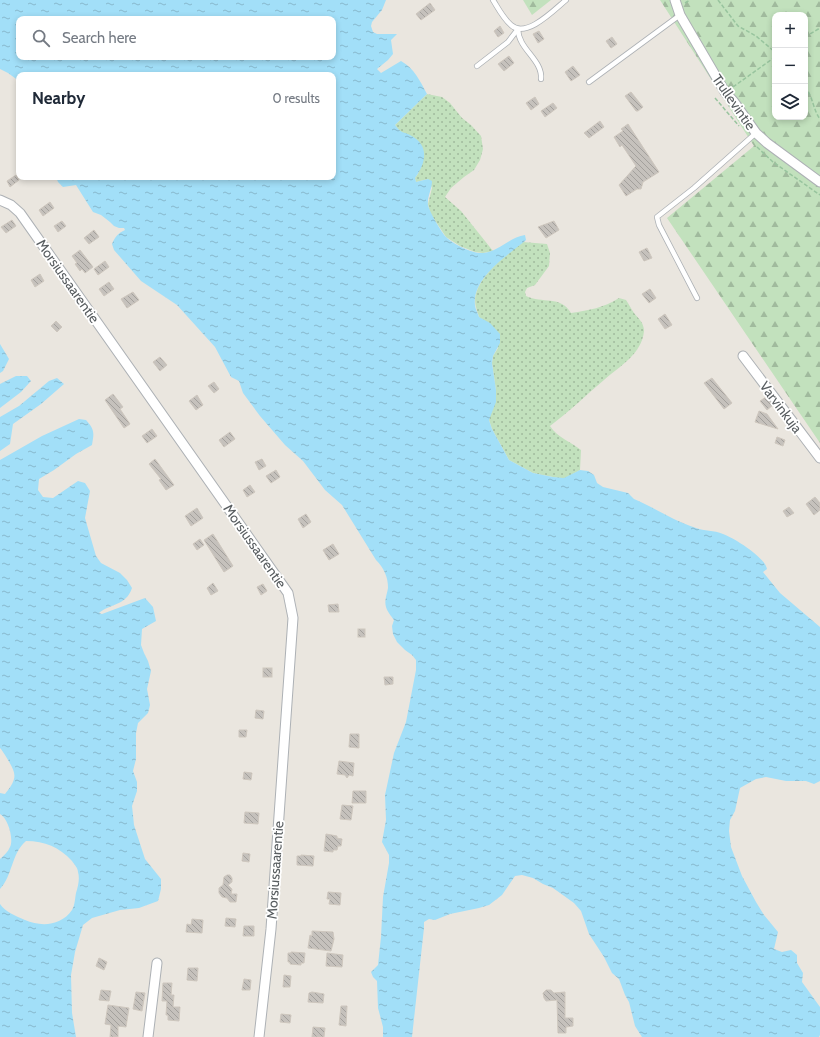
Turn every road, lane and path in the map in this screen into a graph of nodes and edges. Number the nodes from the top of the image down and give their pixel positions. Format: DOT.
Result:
graph roads {
  1 [pos="493,0"];
  2 [pos="566,0"];
  3 [pos="675,0"];
  4 [pos="718,0"];
  5 [pos="680,15"];
  6 [pos="820,28"];
  7 [pos="518,29"];
  8 [pos="808,35"];
  9 [pos="772,49"];
  10 [pos="772,59"];
  11 [pos="477,66"];
  12 [pos="541,79"];
  13 [pos="589,82"];
  14 [pos="808,91"];
  15 [pos="725,92"];
  16 [pos="820,119"];
  17 [pos="756,133"];
  18 [pos="820,182"];
  19 [pos="0,200"];
  20 [pos="697,298"];
  21 [pos="743,356"];
  22 [pos="820,458"];
  23 [pos="157,964"];
  24 [pos="148,1037"];
  25 [pos="260,1037"];
  1 -- 7 [label="lane"];
  2 -- 7 [label="lane"];
  3 -- 5 [label="street, Trullevintie"];
  4 -- 9 [label="path"];
  5 -- 13 [label="lane"];
  5 -- 15 [label="street, Trullevintie"];
  6 -- 8 [label="path"];
  7 -- 11 [label="lane"];
  7 -- 12 [label="lane"];
  10 -- 15 [label="path"];
  14 -- 16 [label="path"];
  15 -- 17 [label="street, Trullevintie"];
  17 -- 18 [label="street, Trullevintie"];
  17 -- 20 [label="lane"];
  19 -- 25 [label="street, Morsiussaarentie"];
  21 -- 22 [label="street, Varvinkuja"];
  23 -- 24 [label="street"];
}
